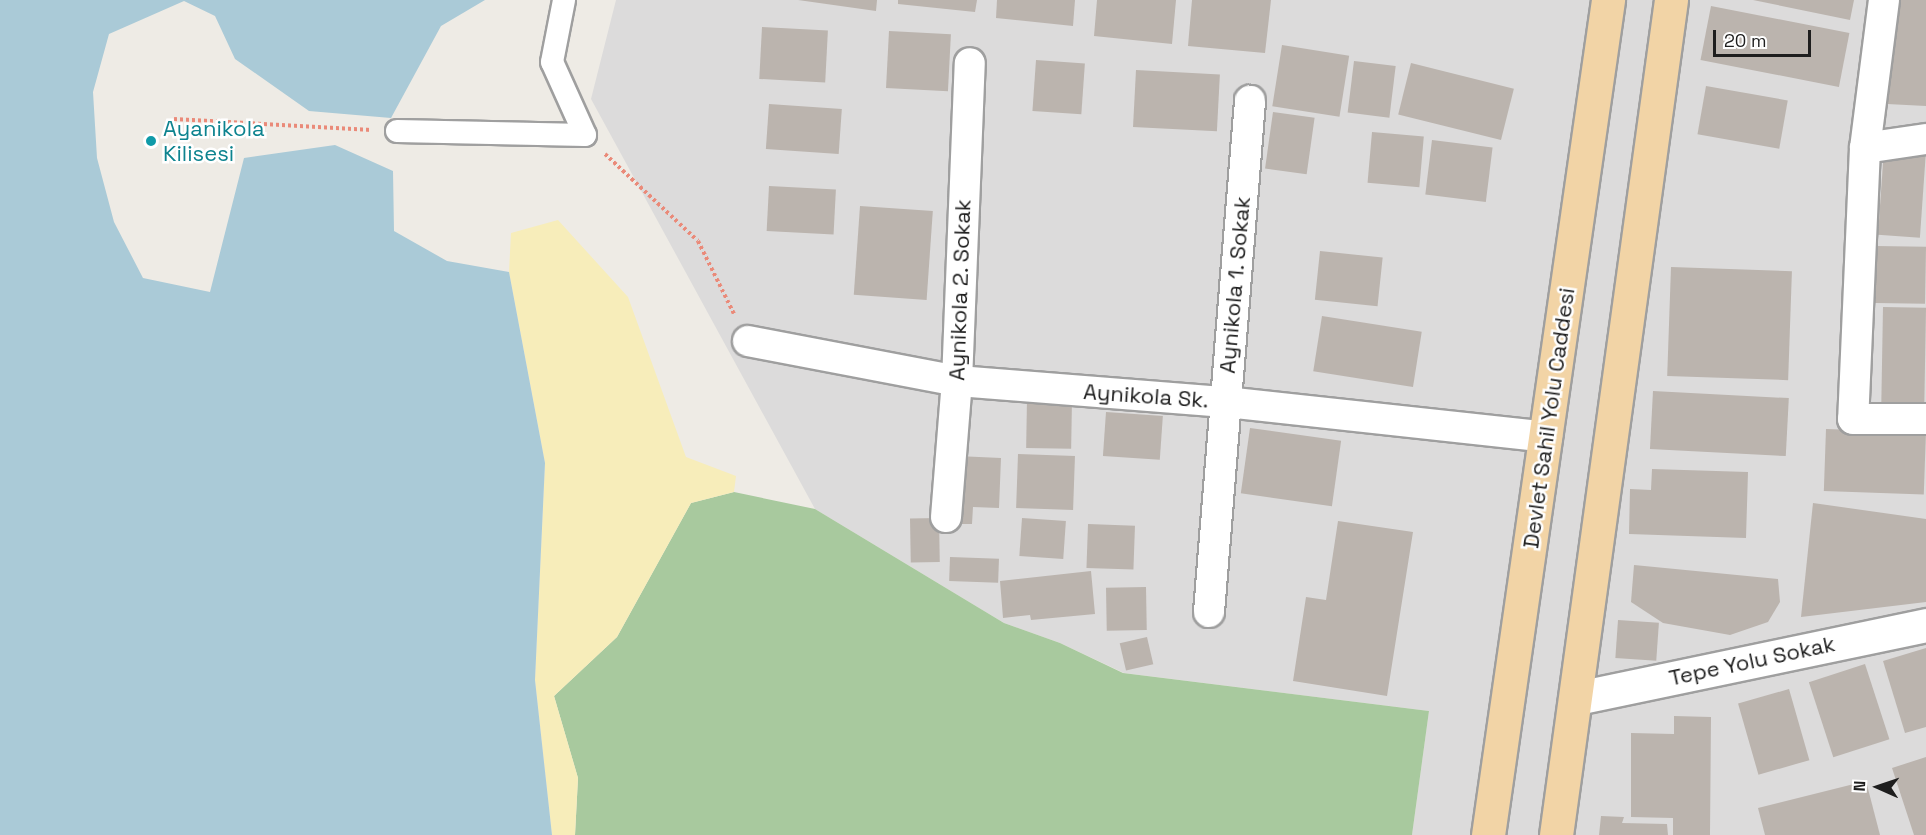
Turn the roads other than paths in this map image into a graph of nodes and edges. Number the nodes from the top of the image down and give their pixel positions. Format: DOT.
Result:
graph roads {
  1 [pos="564,0"];
  2 [pos="1608,0"];
  3 [pos="1671,0"];
  4 [pos="1884,0"];
  5 [pos="970,63"];
  6 [pos="1250,101"];
  7 [pos="397,131"];
  8 [pos="1926,139"];
  9 [pos="1864,148"];
  10 [pos="748,341"];
  11 [pos="957,381"];
  12 [pos="1226,402"];
  13 [pos="1926,419"];
  14 [pos="1547,437"];
  15 [pos="946,517"];
  16 [pos="1209,612"];
  17 [pos="1926,626"];
  18 [pos="1577,698"];
  19 [pos="1488,835"];
  20 [pos="1556,835"];
  1 -- 7 [label="street"];
  2 -- 14 [label="main road, Devlet Sahil Yolu Caddesi"];
  3 -- 18 [label="main road"];
  4 -- 9 [label="street"];
  5 -- 11 [label="street, Aynikola 2. Sokak"];
  6 -- 12 [label="street, Aynikola 1. Sokak"];
  8 -- 9 [label="street"];
  9 -- 13 [label="street"];
  10 -- 11 [label="street, Aynikola Sk."];
  11 -- 12 [label="street, Aynikola Sk."];
  11 -- 15 [label="street, Aynikola 2. Sokak"];
  12 -- 14 [label="street, Aynikola Sk."];
  12 -- 16 [label="street, Aynikola 1. Sokak"];
  14 -- 19 [label="main road, Devlet Sahil Yolu Caddesi"];
  17 -- 18 [label="street, Tepe Yolu Sokak"];
  18 -- 20 [label="main road"];
}
